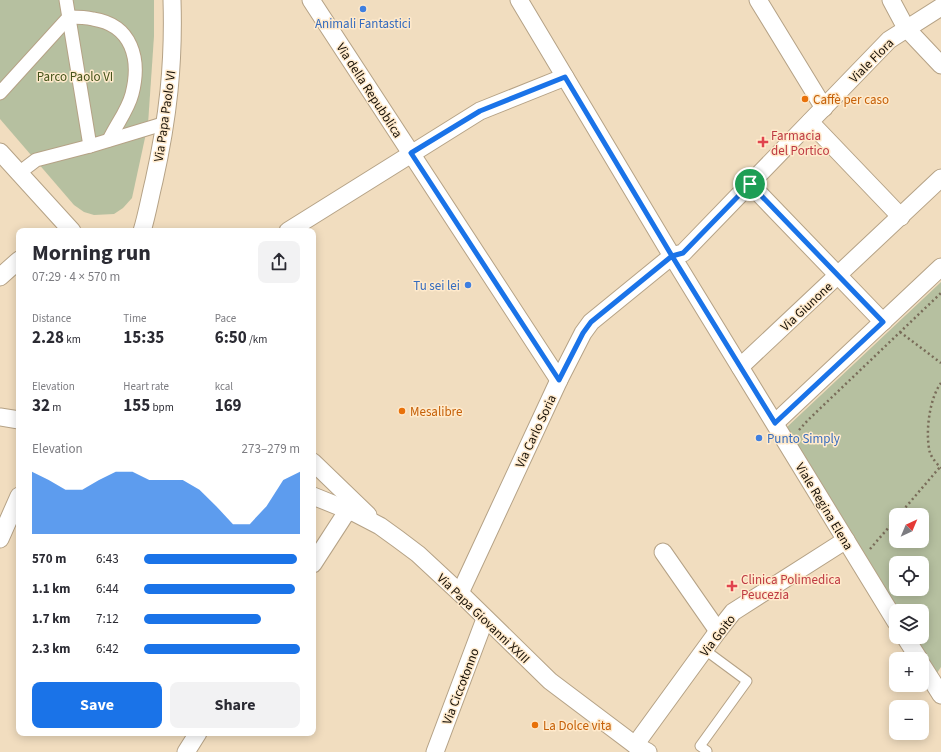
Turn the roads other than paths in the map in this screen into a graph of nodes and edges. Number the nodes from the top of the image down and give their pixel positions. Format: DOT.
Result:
graph roads {
  1 [pos="66,0"];
  2 [pos="172,0"];
  3 [pos="311,0"];
  4 [pos="519,0"];
  5 [pos="758,0"];
  6 [pos="892,0"];
  7 [pos="941,7"];
  8 [pos="69,17"];
  9 [pos="906,28"];
  10 [pos="941,65"];
  11 [pos="565,77"];
  12 [pos="0,92"];
  13 [pos="824,108"];
  14 [pos="810,122"];
  15 [pos="166,123"];
  16 [pos="109,140"];
  17 [pos="90,146"];
  18 [pos="0,152"];
  19 [pos="411,153"];
  20 [pos="19,173"];
  21 [pos="941,178"];
  22 [pos="750,184"];
  23 [pos="900,217"];
  24 [pos="62,228"];
  25 [pos="143,228"];
  26 [pos="293,228"];
  27 [pos="672,256"];
  28 [pos="16,263"];
  29 [pos="941,267"];
  30 [pos="838,276"];
  31 [pos="0,277"];
  32 [pos="883,322"];
  33 [pos="740,367"];
  34 [pos="559,380"];
  35 [pos="0,417"];
  36 [pos="16,420"];
  37 [pos="775,423"];
  38 [pos="316,465"];
  39 [pos="316,497"];
  40 [pos="16,503"];
  41 [pos="348,510"];
  42 [pos="380,526"];
  43 [pos="0,539"];
  44 [pos="846,540"];
  45 [pos="663,552"];
  46 [pos="316,559"];
  47 [pos="460,593"];
  48 [pos="889,611"];
  49 [pos="485,619"];
  50 [pos="718,631"];
  51 [pos="705,650"];
  52 [pos="929,674"];
  53 [pos="939,687"];
  54 [pos="196,736"];
  55 [pos="642,748"];
  56 [pos="186,752"];
  57 [pos="435,752"];
  58 [pos="706,752"];
  1 -- 8 [label="street"];
  2 -- 15 [label="street, Via Papa Paolo VI"];
  3 -- 19 [label="street, Via della Repubblica"];
  4 -- 11 [label="street, Viale Regina Elena"];
  5 -- 13 [label="street"];
  6 -- 9 [label="street"];
  7 -- 9 [label="street, Viale Flora"];
  8 -- 12 [label="street"];
  8 -- 16 [label="street"];
  8 -- 17 [label="street"];
  9 -- 10 [label="street"];
  9 -- 13 [label="street, Viale Flora"];
  11 -- 19 [label="street"];
  11 -- 27 [label="street, Viale Regina Elena"];
  13 -- 14 [label="street, Viale Flora"];
  14 -- 22 [label="street, Viale Flora"];
  14 -- 23 [label="street"];
  15 -- 16 [label="street"];
  15 -- 25 [label="street, Via Papa Paolo VI"];
  16 -- 17 [label="street"];
  17 -- 20 [label="street"];
  18 -- 20 [label="street"];
  19 -- 26 [label="street"];
  19 -- 34 [label="street, Via della Repubblica"];
  20 -- 24 [label="street"];
  21 -- 23 [label="street, Via Giunone"];
  22 -- 27 [label="street, Viale Flora"];
  22 -- 30 [label="street"];
  23 -- 30 [label="street, Via Giunone"];
  27 -- 33 [label="street, Viale Regina Elena"];
  27 -- 34 [label="street, Via Carlo Soria"];
  28 -- 31 [label="street"];
  29 -- 32 [label="street"];
  30 -- 32 [label="street"];
  30 -- 33 [label="street, Via Giunone"];
  32 -- 37 [label="street"];
  33 -- 37 [label="street, Viale Regina Elena"];
  34 -- 47 [label="street, Via Carlo Soria"];
  35 -- 36 [label="street"];
  37 -- 44 [label="street, Viale Regina Elena"];
  38 -- 42 [label="street"];
  39 -- 41 [label="street, Via Papa Giovanni XXIII"];
  40 -- 43 [label="street"];
  41 -- 42 [label="street, Via Papa Giovanni XXIII"];
  41 -- 46 [label="street"];
  42 -- 47 [label="street, Via Papa Giovanni XXIII"];
  44 -- 48 [label="street, Viale Regina Elena"];
  44 -- 50 [label="street, Via Goito"];
  45 -- 50 [label="street"];
  47 -- 49 [label="street, Via Papa Giovanni XXIII"];
  49 -- 55 [label="street, Via Papa Giovanni XXIII"];
  49 -- 57 [label="street, Via Ciccotonno"];
  50 -- 51 [label="street, Via Goito"];
  51 -- 55 [label="street, Via Goito"];
  51 -- 58 [label="lane"];
  52 -- 53 [label="street"];
  54 -- 56 [label="street"];
}
